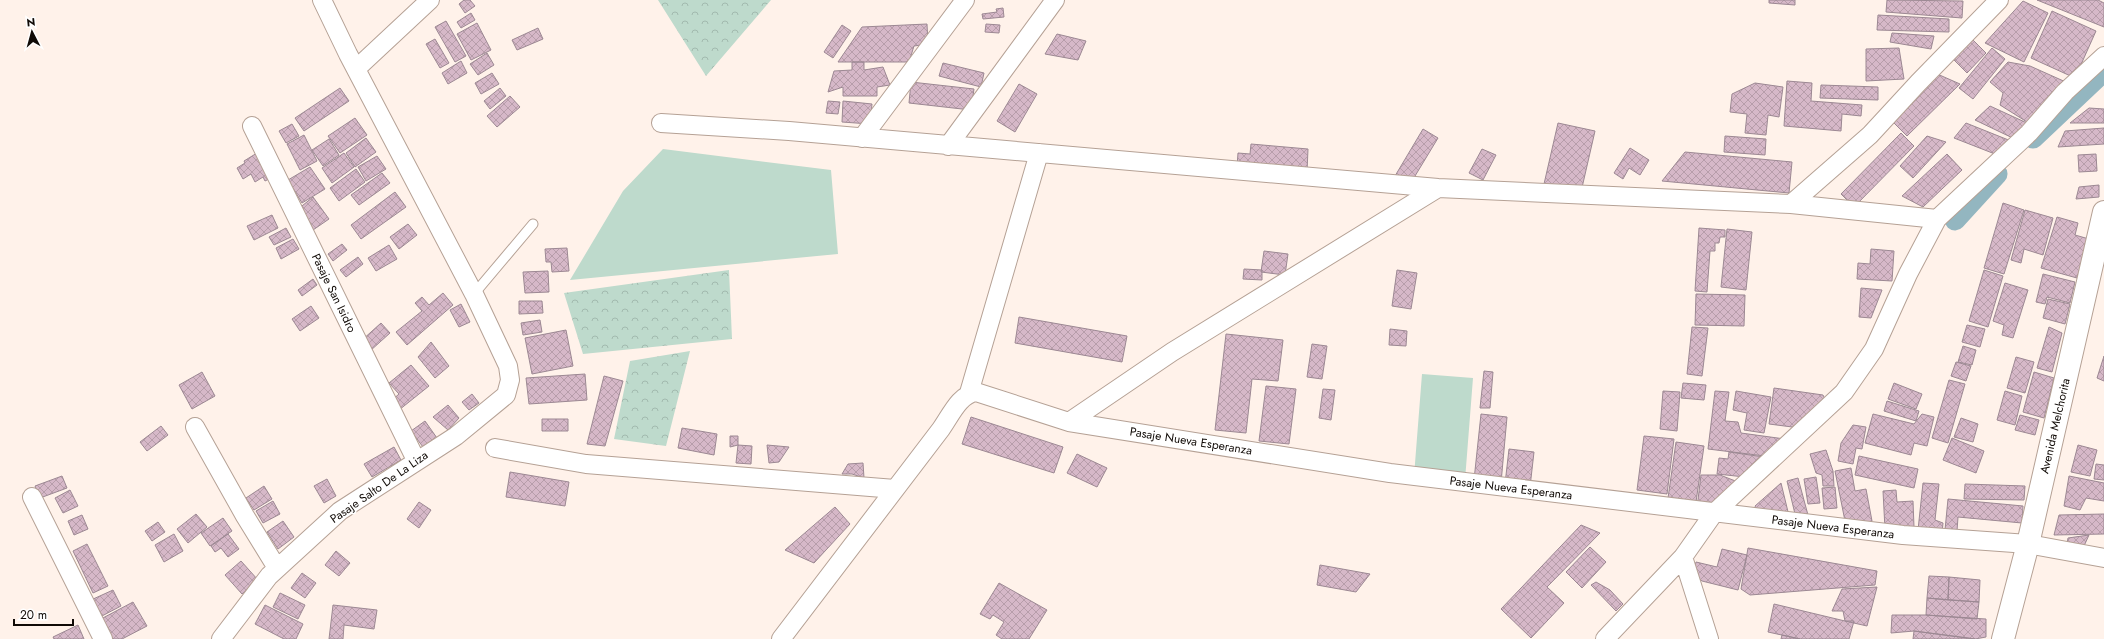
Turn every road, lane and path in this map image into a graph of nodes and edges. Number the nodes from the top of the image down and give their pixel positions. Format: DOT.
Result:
graph roads {
  1 [pos="322,0"];
  2 [pos="430,0"];
  3 [pos="965,0"];
  4 [pos="1055,0"];
  5 [pos="2000,0"];
  6 [pos="2104,56"];
  7 [pos="356,68"];
  8 [pos="661,123"];
  9 [pos="252,126"];
  10 [pos="862,138"];
  11 [pos="948,146"];
  12 [pos="1038,153"];
  13 [pos="1438,188"];
  14 [pos="1791,204"];
  15 [pos="2104,212"];
  16 [pos="1937,219"];
  17 [pos="532,224"];
  18 [pos="474,294"];
  19 [pos="969,393"];
  20 [pos="1069,422"];
  21 [pos="195,427"];
  22 [pos="495,448"];
  23 [pos="416,460"];
  24 [pos="895,489"];
  25 [pos="32,497"];
  26 [pos="1714,513"];
  27 [pos="2028,544"];
  28 [pos="1683,557"];
  29 [pos="2104,558"];
  30 [pos="277,568"];
  31 [pos="103,639"];
  32 [pos="221,639"];
  33 [pos="781,639"];
  34 [pos="1605,639"];
  35 [pos="1709,639"];
  36 [pos="2003,639"];
  1 -- 7 [label="street"];
  2 -- 7 [label="street"];
  3 -- 10 [label="street"];
  4 -- 11 [label="street"];
  5 -- 14 [label="street"];
  6 -- 16 [label="street"];
  7 -- 18 [label="street"];
  8 -- 10 [label="street"];
  9 -- 23 [label="street, Pasaje San Isidro"];
  10 -- 11 [label="street"];
  11 -- 12 [label="street"];
  12 -- 13 [label="street"];
  12 -- 19 [label="street"];
  13 -- 14 [label="street"];
  13 -- 20 [label="street"];
  14 -- 16 [label="street"];
  15 -- 27 [label="main road, Avenida Melchorita"];
  16 -- 26 [label="street"];
  17 -- 18 [label="lane"];
  18 -- 23 [label="street, Pasaje Salto De La Liza"];
  19 -- 20 [label="street, Pasaje Nueva Esperanza"];
  19 -- 24 [label="street"];
  20 -- 26 [label="street, Pasaje Nueva Esperanza"];
  21 -- 30 [label="street"];
  22 -- 24 [label="street"];
  23 -- 30 [label="street, Pasaje Salto De La Liza"];
  24 -- 33 [label="street"];
  25 -- 31 [label="street"];
  26 -- 27 [label="street, Pasaje Nueva Esperanza"];
  26 -- 28 [label="street"];
  27 -- 29 [label="street, Pasaje Nueva Esperanza"];
  27 -- 36 [label="main road, Avenida Melchorita"];
  28 -- 34 [label="street"];
  28 -- 35 [label="street"];
  30 -- 32 [label="street, Pasaje Salto De La Liza"];
}
